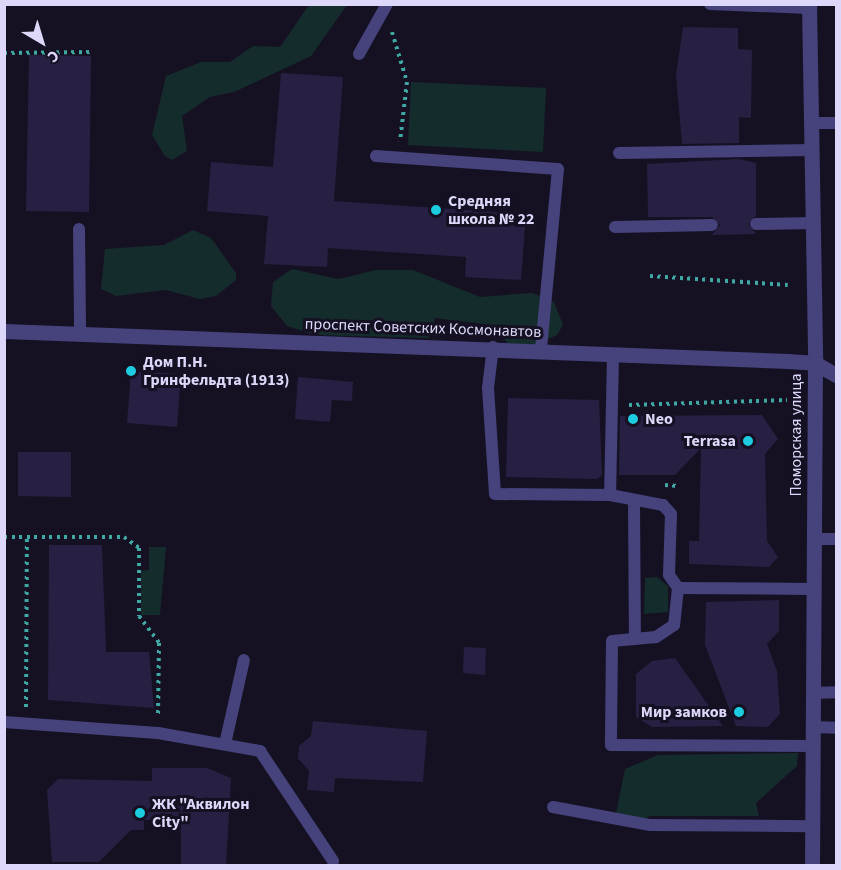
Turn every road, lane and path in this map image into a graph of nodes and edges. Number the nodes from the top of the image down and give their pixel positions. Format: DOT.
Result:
graph roads {
  1 [pos="711,4"];
  2 [pos="386,6"];
  3 [pos="809,6"];
  4 [pos="94,51"];
  5 [pos="4,53"];
  6 [pos="359,54"];
  7 [pos="812,123"];
  8 [pos="837,123"];
  9 [pos="812,150"];
  10 [pos="619,153"];
  11 [pos="376,156"];
  12 [pos="398,157"];
  13 [pos="813,223"];
  14 [pos="756,224"];
  15 [pos="712,225"];
  16 [pos="615,226"];
  17 [pos="79,229"];
  18 [pos="650,276"];
  19 [pos="788,285"];
  20 [pos="4,331"];
  21 [pos="80,333"];
  22 [pos="493,347"];
  23 [pos="541,351"];
  24 [pos="613,355"];
  25 [pos="815,363"];
  26 [pos="837,375"];
  27 [pos="787,400"];
  28 [pos="621,405"];
  29 [pos="655,485"];
  30 [pos="678,486"];
  31 [pos="610,495"];
  32 [pos="634,503"];
  33 [pos="4,537"];
  34 [pos="27,537"];
  35 [pos="814,539"];
  36 [pos="837,539"];
  37 [pos="678,588"];
  38 [pos="813,589"];
  39 [pos="635,639"];
  40 [pos="244,660"];
  41 [pos="837,692"];
  42 [pos="813,693"];
  43 [pos="4,722"];
  44 [pos="26,723"];
  45 [pos="813,727"];
  46 [pos="837,728"];
  47 [pos="158,733"];
  48 [pos="225,744"];
  49 [pos="813,746"];
  50 [pos="553,807"];
  51 [pos="812,826"];
  52 [pos="333,861"];
  53 [pos="812,866"];
  1 -- 3 [label="lane"];
  2 -- 6 [label="lane"];
  2 -- 12 [label="path"];
  3 -- 7 [label="street, Поморская улица"];
  4 -- 5 [label="path"];
  7 -- 8 [label="lane"];
  7 -- 9 [label="street, Поморская улица"];
  9 -- 10 [label="lane"];
  9 -- 13 [label="street, Поморская улица"];
  11 -- 12 [label="lane"];
  12 -- 23 [label="lane"];
  13 -- 14 [label="lane"];
  13 -- 25 [label="street, Поморская улица"];
  15 -- 16 [label="lane"];
  17 -- 21 [label="lane"];
  18 -- 19 [label="path"];
  20 -- 21 [label="street, проспект Советских Космонавтов"];
  21 -- 22 [label="street, проспект Советских Космонавтов"];
  22 -- 23 [label="street, проспект Советских Космонавтов"];
  22 -- 31 [label="lane"];
  23 -- 24 [label="street, проспект Советских Космонавтов"];
  24 -- 25 [label="street, проспект Советских Космонавтов"];
  24 -- 31 [label="lane"];
  25 -- 26 [label="street, проспект Советских Космонавтов"];
  25 -- 35 [label="street, Поморская улица"];
  27 -- 28 [label="path"];
  29 -- 30 [label="path"];
  31 -- 32 [label="lane"];
  32 -- 37 [label="lane"];
  32 -- 39 [label="lane"];
  33 -- 34 [label="path"];
  34 -- 44 [label="path"];
  34 -- 47 [label="path"];
  35 -- 36 [label="lane"];
  35 -- 38 [label="street, Поморская улица"];
  37 -- 38 [label="lane"];
  37 -- 39 [label="lane"];
  38 -- 42 [label="street, Поморская улица"];
  39 -- 49 [label="lane"];
  40 -- 48 [label="lane"];
  41 -- 42 [label="lane"];
  42 -- 45 [label="street, Поморская улица"];
  43 -- 44 [label="lane"];
  44 -- 47 [label="lane"];
  45 -- 46 [label="lane"];
  45 -- 49 [label="street, Поморская улица"];
  47 -- 48 [label="lane"];
  48 -- 52 [label="lane"];
  49 -- 51 [label="street, Поморская улица"];
  50 -- 51 [label="lane"];
  51 -- 53 [label="street, Поморская улица"];
}
